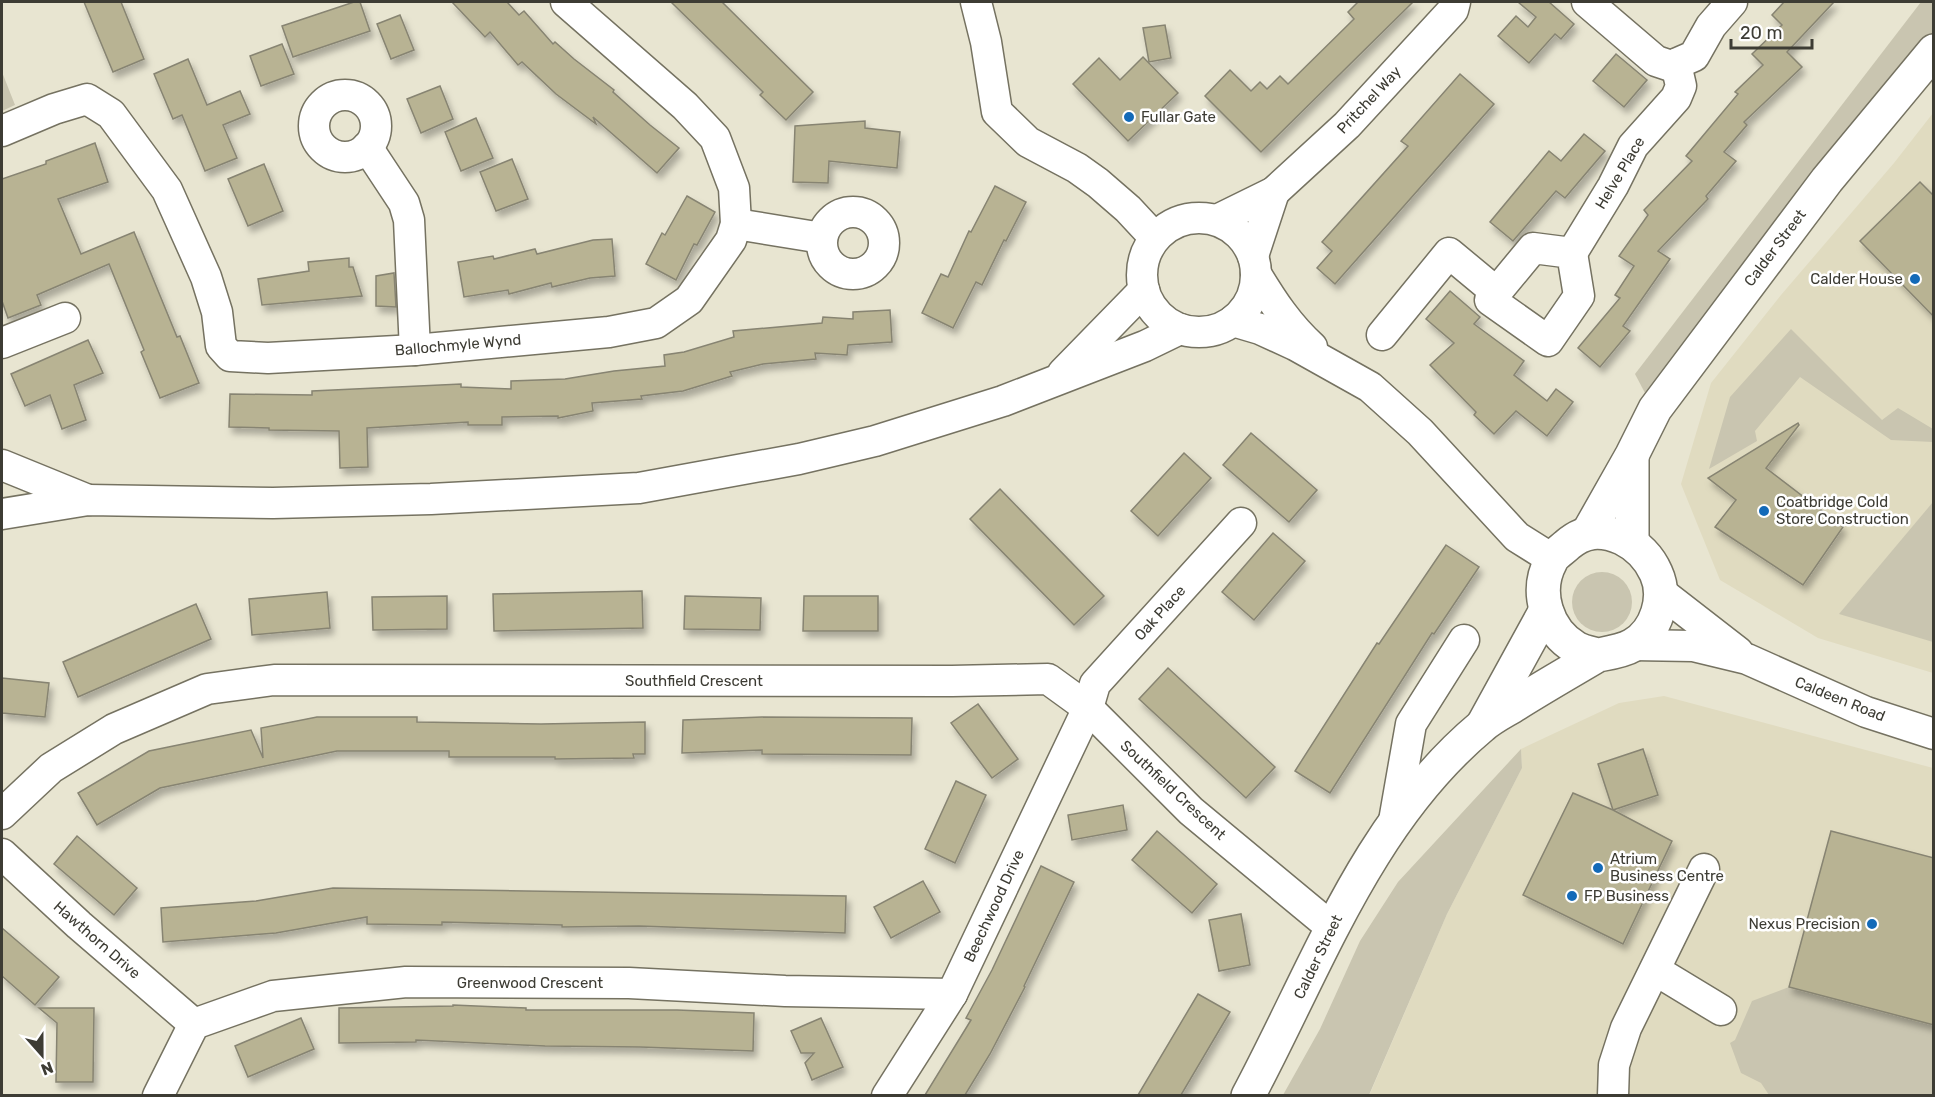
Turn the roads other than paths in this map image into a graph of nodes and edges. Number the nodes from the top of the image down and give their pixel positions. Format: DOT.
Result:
graph roads {
  1 [pos="566,2"];
  2 [pos="976,2"];
  3 [pos="1455,2"];
  4 [pos="1587,2"];
  5 [pos="1732,2"];
  6 [pos="1934,51"];
  7 [pos="1676,64"];
  8 [pos="2,132"];
  9 [pos="367,147"];
  10 [pos="1274,192"];
  11 [pos="1217,220"];
  12 [pos="736,224"];
  13 [pos="822,238"];
  14 [pos="1155,238"];
  15 [pos="1572,253"];
  16 [pos="1255,265"];
  17 [pos="1144,290"];
  18 [pos="1496,292"];
  19 [pos="64,318"];
  20 [pos="1233,321"];
  21 [pos="1180,329"];
  22 [pos="1382,335"];
  23 [pos="2,343"];
  24 [pos="415,350"];
  25 [pos="1335,366"];
  26 [pos="1055,381"];
  27 [pos="1632,456"];
  28 [pos="2,472"];
  29 [pos="88,500"];
  30 [pos="2,514"];
  31 [pos="1241,524"];
  32 [pos="1589,531"];
  33 [pos="1632,543"];
  34 [pos="1551,558"];
  35 [pos="1662,593"];
  36 [pos="1546,610"];
  37 [pos="1464,640"];
  38 [pos="1633,645"];
  39 [pos="1598,655"];
  40 [pos="1747,659"];
  41 [pos="1088,708"];
  42 [pos="1483,724"];
  43 [pos="1934,734"];
  44 [pos="2,814"];
  45 [pos="1394,821"];
  46 [pos="2,854"];
  47 [pos="1704,869"];
  48 [pos="1331,927"];
  49 [pos="1655,970"];
  50 [pos="952,994"];
  51 [pos="1721,1010"];
  52 [pos="194,1024"];
  53 [pos="158,1095"];
  54 [pos="887,1095"];
  55 [pos="1248,1095"];
  56 [pos="1613,1095"];
  1 -- 12 [label="street, Ballochmyle Wynd"];
  2 -- 14 [label="street"];
  3 -- 10 [label="street, Pritchel Way"];
  4 -- 7 [label="street"];
  5 -- 7 [label="street"];
  6 -- 27 [label="main road, Calder Street"];
  7 -- 15 [label="street, Helve Place"];
  8 -- 24 [label="street, Ballochmyle Wynd"];
  9 -- 24 [label="street"];
  10 -- 11 [label="street, Pritchel Way"];
  10 -- 16 [label="street, Pritchel Way"];
  11 -- 14 [label="street"];
  11 -- 16 [label="street"];
  12 -- 13 [label="street"];
  12 -- 24 [label="street, Ballochmyle Wynd"];
  14 -- 17 [label="street"];
  15 -- 18 [label="street"];
  15 -- 18 [label="street"];
  16 -- 20 [label="street"];
  16 -- 25 [label="street"];
  17 -- 21 [label="street"];
  17 -- 26 [label="street"];
  18 -- 22 [label="street"];
  19 -- 23 [label="street"];
  20 -- 21 [label="street"];
  20 -- 25 [label="street"];
  21 -- 26 [label="street"];
  25 -- 34 [label="street"];
  26 -- 29 [label="street"];
  27 -- 32 [label="main road, Calder Street"];
  27 -- 33 [label="main road, Calder Street"];
  28 -- 29 [label="street"];
  29 -- 30 [label="street"];
  31 -- 41 [label="street, Oak Place"];
  32 -- 33 [label="main road"];
  32 -- 34 [label="main road, Calder Street"];
  33 -- 35 [label="main road"];
  34 -- 36 [label="main road"];
  35 -- 38 [label="main road"];
  35 -- 40 [label="street, Caldeen Road"];
  36 -- 39 [label="main road"];
  36 -- 42 [label="main road, Calder Street"];
  37 -- 45 [label="street, Calder Street"];
  38 -- 39 [label="main road, Calder Street"];
  38 -- 40 [label="street, Caldeen Road"];
  39 -- 42 [label="main road, Calder Street"];
  40 -- 43 [label="street, Caldeen Road"];
  41 -- 44 [label="street, Southfield Crescent"];
  41 -- 48 [label="street, Southfield Crescent"];
  41 -- 50 [label="street, Beechwood Drive"];
  42 -- 45 [label="main road, Calder Street"];
  45 -- 48 [label="main road, Calder Street"];
  46 -- 52 [label="street, Hawthorn Drive"];
  47 -- 49 [label="street"];
  48 -- 55 [label="main road, Calder Street"];
  49 -- 51 [label="street"];
  49 -- 56 [label="street"];
  50 -- 52 [label="street, Greenwood Crescent"];
  50 -- 54 [label="street, Beechwood Drive"];
  52 -- 53 [label="street"];
}
